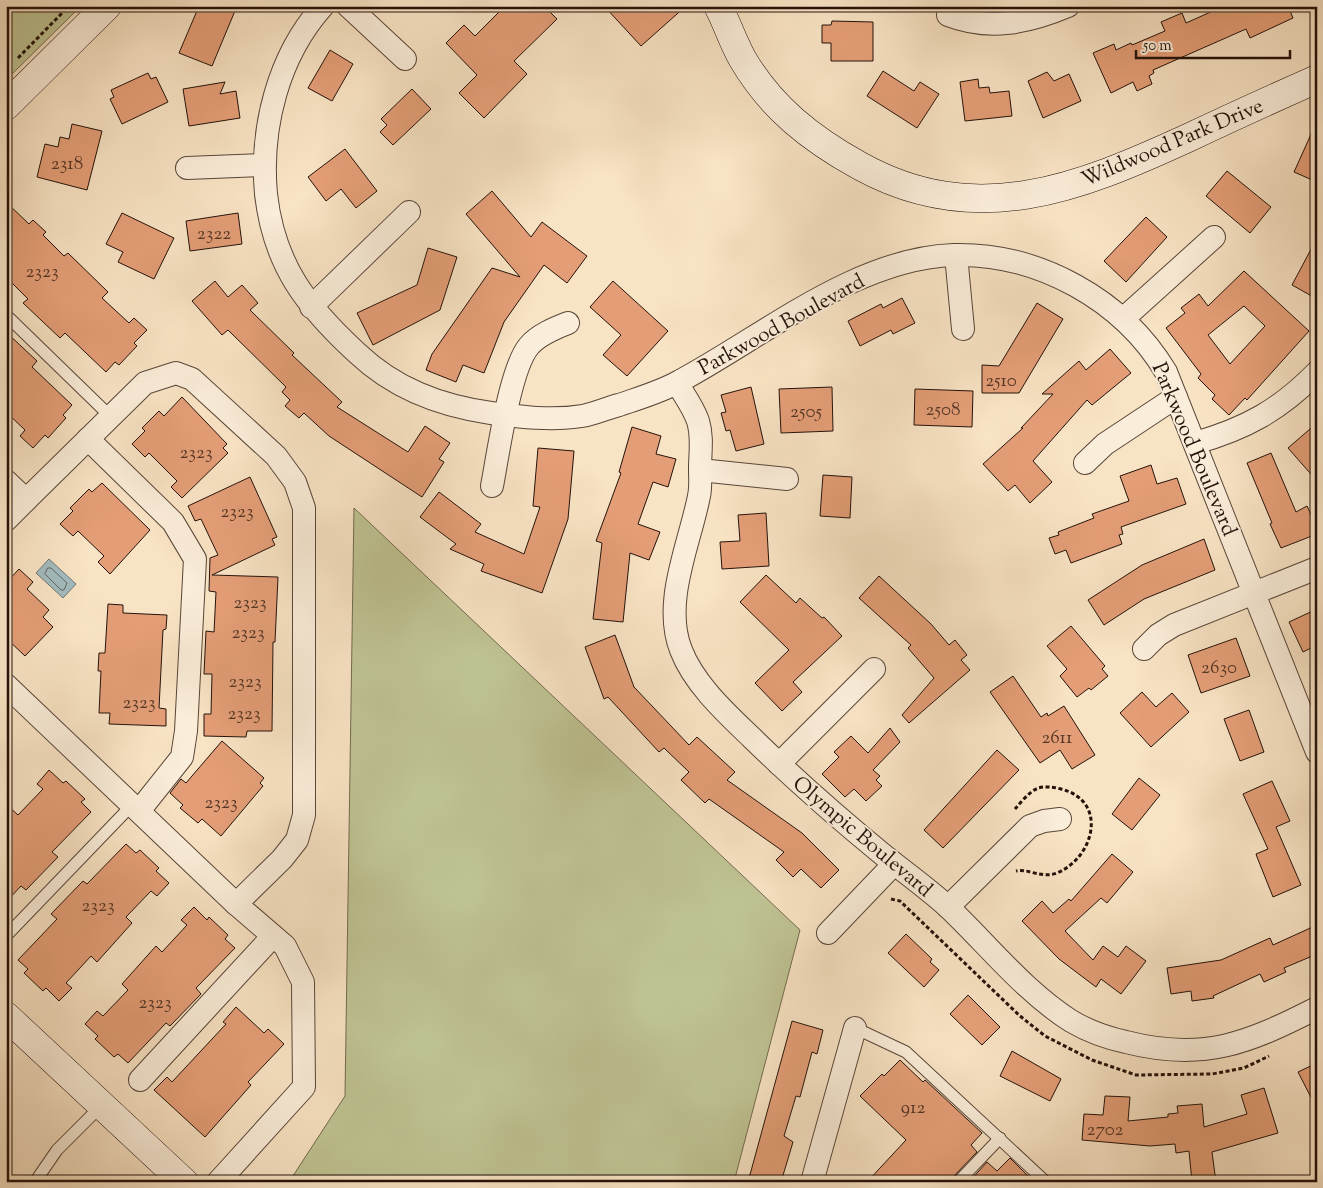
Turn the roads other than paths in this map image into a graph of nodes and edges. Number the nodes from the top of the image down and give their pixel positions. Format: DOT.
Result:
graph roads {
  1 [pos="107,6"];
  2 [pos="323,6"];
  3 [pos="348,6"];
  4 [pos="718,6"];
  5 [pos="1068,6"];
  6 [pos="948,16"];
  7 [pos="405,59"];
  8 [pos="1317,79"];
  9 [pos="6,106"];
  10 [pos="264,165"];
  11 [pos="187,168"];
  12 [pos="409,212"];
  13 [pos="1214,237"];
  14 [pos="956,255"];
  15 [pos="311,307"];
  16 [pos="6,315"];
  17 [pos="1123,319"];
  18 [pos="568,322"];
  19 [pos="963,329"];
  20 [pos="1317,372"];
  21 [pos="677,383"];
  22 [pos="1176,397"];
  23 [pos="506,415"];
  24 [pos="111,417"];
  25 [pos="88,439"];
  26 [pos="1195,443"];
  27 [pos="1085,463"];
  28 [pos="700,470"];
  29 [pos="787,479"];
  30 [pos="6,481"];
  31 [pos="492,486"];
  32 [pos="26,500"];
  33 [pos="6,520"];
  34 [pos="1317,568"];
  35 [pos="1255,593"];
  36 [pos="1144,649"];
  37 [pos="874,669"];
  38 [pos="6,685"];
  39 [pos="1317,752"];
  40 [pos="779,764"];
  41 [pos="136,808"];
  42 [pos="1060,819"];
  43 [pos="894,864"];
  44 [pos="236,904"];
  45 [pos="948,907"];
  46 [pos="828,933"];
  47 [pos="6,936"];
  48 [pos="273,936"];
  49 [pos="1317,1008"];
  50 [pos="6,1016"];
  51 [pos="855,1028"];
  52 [pos="140,1080"];
  53 [pos="102,1105"];
  54 [pos="1000,1138"];
  55 [pos="173,1178"];
  56 [pos="35,1182"];
  57 [pos="218,1182"];
  58 [pos="812,1182"];
  59 [pos="958,1182"];
  60 [pos="1046,1182"];
  1 -- 9 [label="street"];
  2 -- 10 [label="street, Parkwood Boulevard"];
  3 -- 7 [label="street"];
  4 -- 8 [label="street, Wildwood Park Drive"];
  5 -- 6 [label="street"];
  10 -- 11 [label="street"];
  10 -- 15 [label="street, Parkwood Boulevard"];
  12 -- 15 [label="street"];
  13 -- 17 [label="street"];
  14 -- 17 [label="street, Parkwood Boulevard"];
  14 -- 19 [label="street"];
  14 -- 21 [label="street, Parkwood Boulevard"];
  15 -- 23 [label="street, Parkwood Boulevard"];
  16 -- 24 [label="lane"];
  17 -- 22 [label="street, Parkwood Boulevard"];
  18 -- 23 [label="street"];
  20 -- 26 [label="street"];
  21 -- 23 [label="street, Parkwood Boulevard"];
  21 -- 28 [label="street, Olympic Boulevard"];
  22 -- 26 [label="street, Parkwood Boulevard"];
  22 -- 27 [label="street"];
  23 -- 31 [label="street"];
  24 -- 25 [label="street"];
  24 -- 44 [label="street"];
  25 -- 32 [label="street"];
  25 -- 41 [label="street"];
  26 -- 35 [label="street, Parkwood Boulevard"];
  28 -- 29 [label="street"];
  28 -- 40 [label="street, Olympic Boulevard"];
  30 -- 32 [label="street"];
  32 -- 33 [label="street"];
  34 -- 35 [label="street"];
  35 -- 36 [label="street"];
  35 -- 39 [label="street, Parkwood Boulevard"];
  37 -- 40 [label="street"];
  38 -- 41 [label="street"];
  40 -- 43 [label="street, Olympic Boulevard"];
  41 -- 44 [label="street"];
  41 -- 47 [label="lane"];
  42 -- 45 [label="street"];
  43 -- 45 [label="street, Olympic Boulevard"];
  43 -- 46 [label="street"];
  44 -- 48 [label="street"];
  45 -- 49 [label="street, Olympic Boulevard"];
  48 -- 52 [label="street"];
  48 -- 57 [label="street"];
  50 -- 53 [label="street"];
  51 -- 54 [label="lane"];
  51 -- 58 [label="street"];
  53 -- 55 [label="street"];
  53 -- 56 [label="lane"];
  54 -- 59 [label="lane"];
  54 -- 60 [label="lane"];
}
